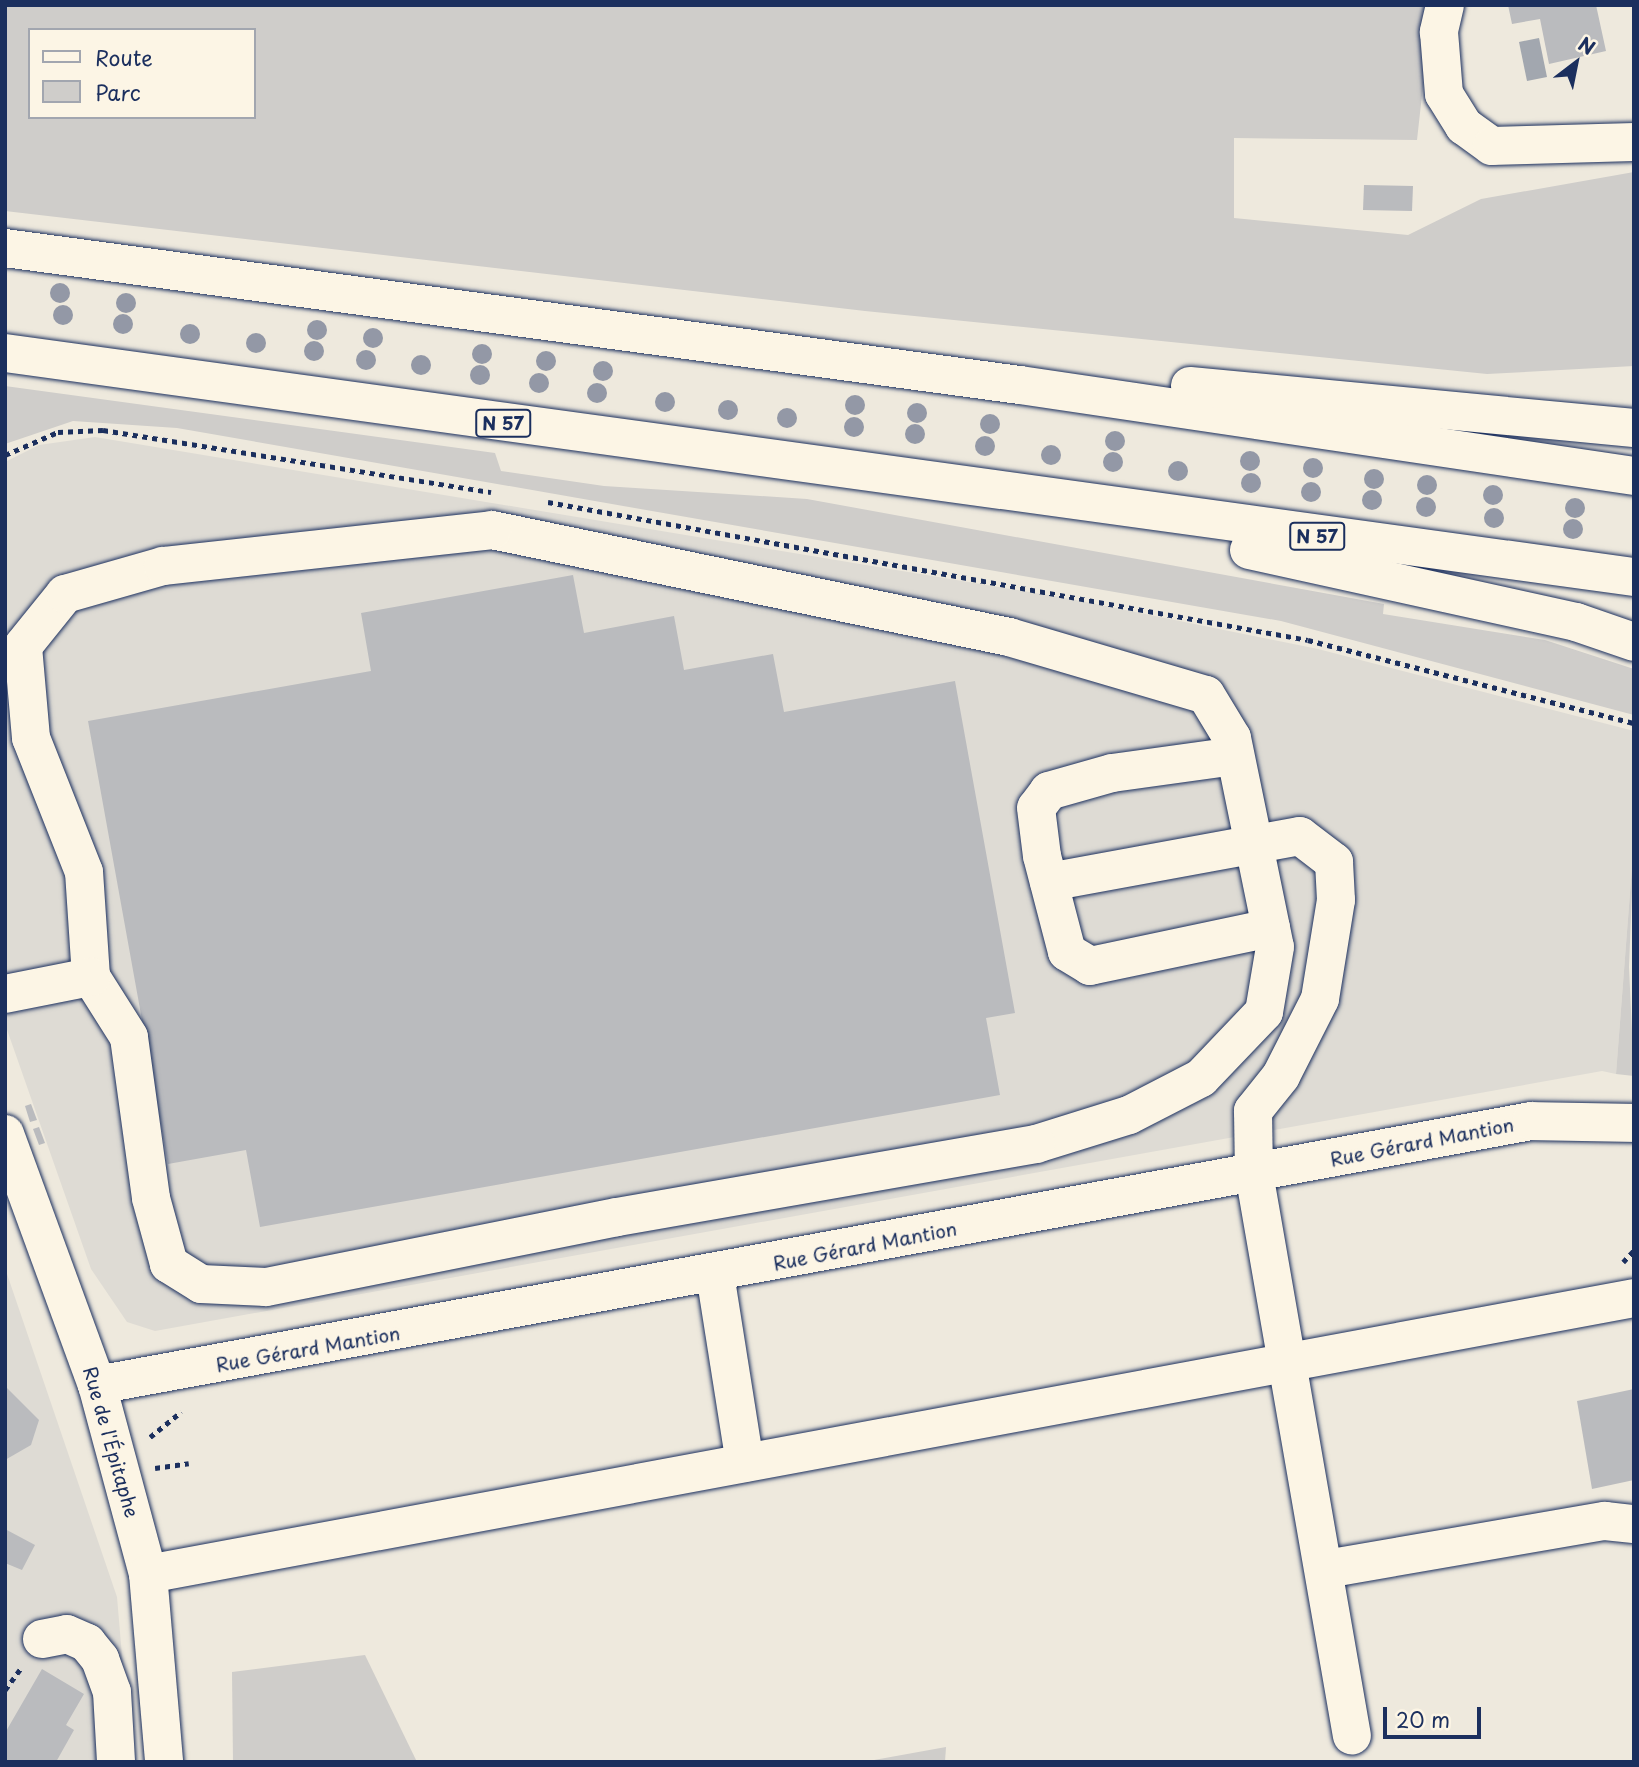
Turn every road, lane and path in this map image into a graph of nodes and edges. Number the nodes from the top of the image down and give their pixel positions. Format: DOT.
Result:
graph roads {
  1 [pos="1444,5"];
  2 [pos="1634,142"];
  3 [pos="5,248"];
  4 [pos="5,353"];
  5 [pos="1020,385"];
  6 [pos="1634,428"];
  7 [pos="5,455"];
  8 [pos="1634,476"];
  9 [pos="503,494"];
  10 [pos="1000,495"];
  11 [pos="544,501"];
  12 [pos="1634,577"];
  13 [pos="1634,642"];
  14 [pos="1634,723"];
  15 [pos="1235,756"];
  16 [pos="1253,843"];
  17 [pos="1049,882"];
  18 [pos="1271,928"];
  19 [pos="91,977"];
  20 [pos="5,994"];
  21 [pos="1634,1123"];
  22 [pos="5,1134"];
  23 [pos="1254,1173"];
  24 [pos="715,1274"];
  25 [pos="1634,1298"];
  26 [pos="1287,1364"];
  27 [pos="97,1385"];
  28 [pos="181,1412"];
  29 [pos="148,1443"];
  30 [pos="151,1456"];
  31 [pos="189,1463"];
  32 [pos="745,1463"];
  33 [pos="153,1468"];
  34 [pos="156,1480"];
  35 [pos="1634,1524"];
  36 [pos="1326,1569"];
  37 [pos="148,1574"];
  38 [pos="42,1639"];
  39 [pos="1352,1736"];
  40 [pos="116,1762"];
  41 [pos="164,1762"];
  1 -- 2 [label="main road"];
  3 -- 5 [label="main road"];
  4 -- 10 [label="main road, N 57"];
  5 -- 6 [label="main road"];
  5 -- 8 [label="main road"];
  7 -- 9 [label="path"];
  10 -- 12 [label="main road, N 57"];
  10 -- 13 [label="main road"];
  11 -- 14 [label="path"];
  15 -- 16 [label="main road"];
  15 -- 17 [label="main road"];
  15 -- 19 [label="main road"];
  16 -- 17 [label="main road"];
  16 -- 18 [label="main road"];
  16 -- 23 [label="main road"];
  17 -- 18 [label="main road"];
  18 -- 19 [label="main road"];
  19 -- 20 [label="main road"];
  21 -- 23 [label="main road, Rue Gérard Mantion"];
  22 -- 27 [label="main road, Rue de l'Épitaphe"];
  23 -- 24 [label="main road, Rue Gérard Mantion"];
  23 -- 26 [label="main road"];
  24 -- 27 [label="main road, Rue Gérard Mantion"];
  24 -- 32 [label="main road"];
  25 -- 26 [label="main road"];
  26 -- 32 [label="main road"];
  26 -- 36 [label="main road"];
  27 -- 37 [label="main road, Rue de l'Épitaphe"];
  28 -- 29 [label="path"];
  30 -- 33 [label="path"];
  31 -- 33 [label="path"];
  32 -- 37 [label="main road"];
  33 -- 34 [label="path"];
  35 -- 36 [label="main road"];
  36 -- 39 [label="main road"];
  37 -- 41 [label="main road, Rue de l'Épitaphe"];
  38 -- 40 [label="main road"];
}
